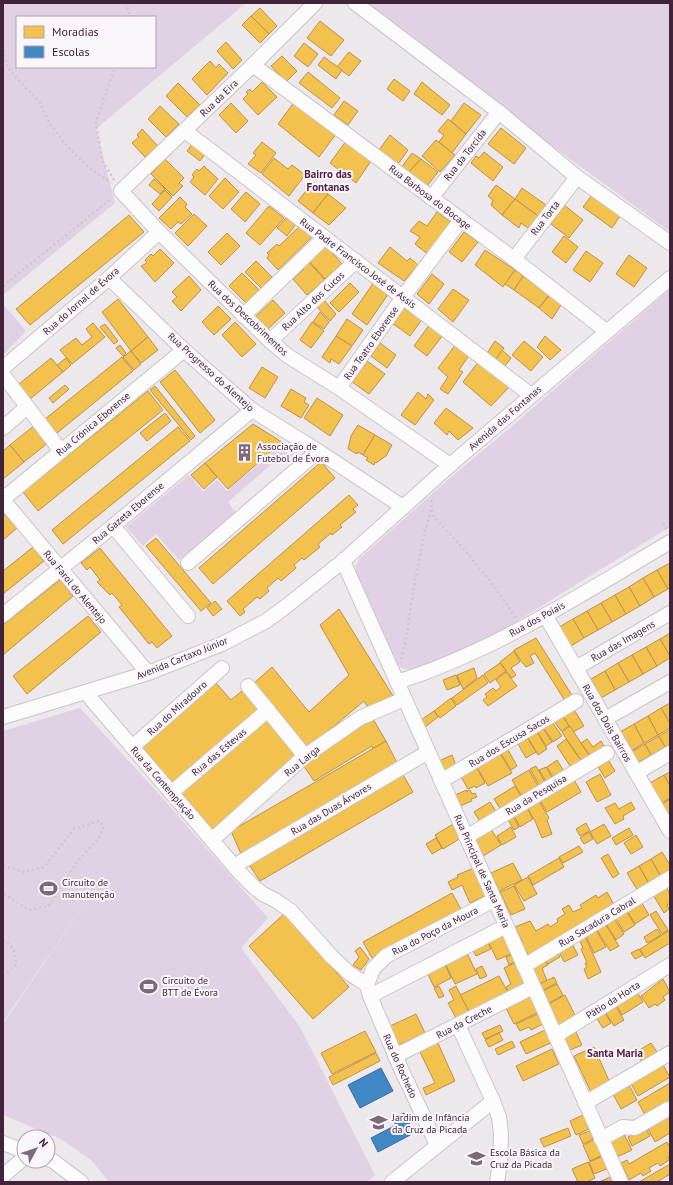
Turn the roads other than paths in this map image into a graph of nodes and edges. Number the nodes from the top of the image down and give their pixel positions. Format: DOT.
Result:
graph roads {
  1 [pos="315,3"];
  2 [pos="355,3"];
  3 [pos="253,65"];
  4 [pos="499,112"];
  5 [pos="185,131"];
  6 [pos="577,177"];
  7 [pos="121,191"];
  8 [pos="431,198"];
  9 [pos="461,220"];
  10 [pos="159,232"];
  11 [pos="324,238"];
  12 [pos="670,243"];
  13 [pos="514,259"];
  14 [pos="356,261"];
  15 [pos="109,278"];
  16 [pos="670,278"];
  17 [pos="403,296"];
  18 [pos="243,316"];
  19 [pos="606,331"];
  20 [pos="270,341"];
  21 [pos="184,350"];
  22 [pos="3,368"];
  23 [pos="3,375"];
  24 [pos="339,388"];
  25 [pos="531,395"];
  26 [pos="28,407"];
  27 [pos="252,410"];
  28 [pos="3,428"];
  29 [pos="318,450"];
  30 [pos="61,451"];
  31 [pos="450,465"];
  32 [pos="3,499"];
  33 [pos="403,507"];
  34 [pos="113,526"];
  35 [pos="669,536"];
  36 [pos="343,561"];
  37 [pos="188,563"];
  38 [pos="60,569"];
  39 [pos="670,613"];
  40 [pos="3,615"];
  41 [pos="545,615"];
  42 [pos="188,616"];
  43 [pos="222,668"];
  44 [pos="576,668"];
  45 [pos="148,673"];
  46 [pos="395,679"];
  47 [pos="670,682"];
  48 [pos="248,686"];
  49 [pos="86,693"];
  50 [pos="404,699"];
  51 [pos="576,701"];
  52 [pos="268,710"];
  53 [pos="3,717"];
  54 [pos="605,719"];
  55 [pos="132,747"];
  56 [pos="428,752"];
  57 [pos="607,753"];
  58 [pos="670,753"];
  59 [pos="306,756"];
  60 [pos="636,773"];
  61 [pos="441,781"];
  62 [pos="171,793"];
  63 [pos="669,827"];
  64 [pos="466,837"];
  65 [pos="212,840"];
  66 [pos="237,870"];
  67 [pos="670,878"];
  68 [pos="494,900"];
  69 [pos="506,926"];
  70 [pos="670,965"];
  71 [pos="524,966"];
  72 [pos="533,987"];
  73 [pos="368,991"];
  74 [pos="458,1025"];
  75 [pos="555,1036"];
  76 [pos="670,1053"];
  77 [pos="395,1056"];
  78 [pos="493,1101"];
  79 [pos="585,1103"];
  80 [pos="668,1110"];
  81 [pos="601,1139"];
  82 [pos="3,1143"];
  83 [pos="437,1145"];
  84 [pos="16,1148"];
  85 [pos="56,1163"];
  86 [pos="16,1165"];
  87 [pos="3,1176"];
  88 [pos="81,1182"];
  89 [pos="392,1182"];
  90 [pos="497,1182"];
  91 [pos="620,1182"];
  1 -- 3 [label="street, Rua da Eira"];
  2 -- 4 [label="street"];
  3 -- 5 [label="street, Rua da Eira"];
  3 -- 8 [label="street, Rua Barbosa do Bocage"];
  4 -- 6 [label="street"];
  4 -- 8 [label="street, Rua da Torcida"];
  5 -- 7 [label="street, Rua da Eira"];
  5 -- 11 [label="street, Rua Padre Francisco José de Assis"];
  6 -- 12 [label="street"];
  6 -- 13 [label="street, Rua Torta"];
  7 -- 10 [label="street, Rua dos Descobrimentos"];
  8 -- 9 [label="street, Rua Barbosa do Bocage"];
  9 -- 13 [label="street, Rua Barbosa do Bocage"];
  9 -- 17 [label="street, Rua Teatro Eborense"];
  10 -- 15 [label="street, Rua do Jornal de Évora"];
  10 -- 18 [label="street, Rua dos Descobrimentos"];
  11 -- 14 [label="street, Rua Padre Francisco José de Assis"];
  11 -- 18 [label="street"];
  13 -- 19 [label="street, Rua Barbosa do Bocage"];
  14 -- 17 [label="street, Rua Padre Francisco José de Assis"];
  14 -- 20 [label="street, Rua Alto dos Cucos"];
  15 -- 21 [label="street, Rua Progresso do Alentejo"];
  15 -- 22 [label="street, Rua do Jornal de Évora"];
  16 -- 19 [label="street, Avenida das Fontanas"];
  17 -- 24 [label="street, Rua Teatro Eborense"];
  17 -- 25 [label="street, Rua Padre Francisco José de Assis"];
  18 -- 20 [label="street, Rua dos Descobrimentos"];
  19 -- 25 [label="street, Avenida das Fontanas"];
  20 -- 24 [label="street, Rua dos Descobrimentos"];
  21 -- 27 [label="street, Rua Progresso do Alentejo"];
  21 -- 30 [label="street, Rua Crónica Eborense"];
  23 -- 26 [label="street"];
  24 -- 31 [label="street, Rua dos Descobrimentos"];
  25 -- 31 [label="street, Avenida das Fontanas"];
  26 -- 28 [label="street"];
  26 -- 30 [label="street"];
  27 -- 29 [label="street, Rua Progresso do Alentejo"];
  27 -- 34 [label="street, Rua Gazeta Eborense"];
  29 -- 33 [label="street, Rua Progresso do Alentejo"];
  29 -- 37 [label="street"];
  30 -- 32 [label="street, Rua Crónica Eborense"];
  31 -- 33 [label="street, Avenida das Fontanas"];
  32 -- 38 [label="street, Rua Farol do Alentejo"];
  33 -- 36 [label="street, Avenida das Fontanas"];
  34 -- 38 [label="street, Rua Gazeta Eborense"];
  34 -- 42 [label="street"];
  35 -- 41 [label="street, Rua dos Poiais"];
  36 -- 45 [label="street, Avenida Cartaxo Júnior"];
  36 -- 46 [label="street, Rua Principal de Santa Maria"];
  38 -- 40 [label="street, Rua Gazeta Eborense"];
  38 -- 45 [label="street, Rua Farol do Alentejo"];
  39 -- 44 [label="street, Rua das Imagens"];
  41 -- 44 [label="street, Rua dos Dois Bairros"];
  41 -- 46 [label="street, Rua dos Poiais"];
  43 -- 55 [label="street, Rua do Miradouro"];
  44 -- 54 [label="street, Rua dos Dois Bairros"];
  45 -- 49 [label="street, Avenida Cartaxo Júnior"];
  46 -- 50 [label="street, Rua Principal de Santa Maria"];
  47 -- 54 [label="street"];
  48 -- 52 [label="street"];
  49 -- 53 [label="street, Avenida Cartaxo Júnior"];
  49 -- 55 [label="street, Rua da Contemplação"];
  50 -- 56 [label="street, Rua Principal de Santa Maria"];
  50 -- 59 [label="street, Rua Larga"];
  51 -- 61 [label="street, Rua dos Escusa Sacos"];
  52 -- 59 [label="street"];
  52 -- 62 [label="street, Rua das Estevas"];
  54 -- 60 [label="street, Rua dos Dois Bairros"];
  55 -- 62 [label="street, Rua da Contemplação"];
  56 -- 61 [label="street, Rua Principal de Santa Maria"];
  56 -- 66 [label="street, Rua das Duas Árvores"];
  57 -- 64 [label="street, Rua da Pesquisa"];
  58 -- 60 [label="street"];
  59 -- 65 [label="street, Rua Larga"];
  60 -- 63 [label="street, Rua dos Dois Bairros"];
  61 -- 64 [label="street, Rua Principal de Santa Maria"];
  62 -- 65 [label="street, Rua da Contemplação"];
  64 -- 68 [label="street, Rua Principal de Santa Maria"];
  65 -- 66 [label="street, Rua da Contemplação"];
  66 -- 73 [label="street, Rua da Contemplação"];
  67 -- 71 [label="street, Rua Sacadura Cabral"];
  68 -- 69 [label="street, Rua Principal de Santa Maria"];
  68 -- 73 [label="street, Rua do Poço da Moura"];
  69 -- 71 [label="street, Rua Principal de Santa Maria"];
  69 -- 73 [label="street"];
  70 -- 75 [label="street, Pátio da Horta"];
  71 -- 72 [label="street, Rua Principal de Santa Maria"];
  72 -- 74 [label="street, Rua da Creche"];
  72 -- 75 [label="street, Rua Principal de Santa Maria"];
  73 -- 77 [label="street, Rua do Rochedo"];
  74 -- 77 [label="street, Rua da Creche"];
  74 -- 78 [label="street"];
  75 -- 79 [label="street, Rua Principal de Santa Maria"];
  76 -- 79 [label="street"];
  77 -- 83 [label="street, Rua do Rochedo"];
  78 -- 83 [label="street"];
  78 -- 90 [label="street"];
  79 -- 81 [label="street, Rua Principal de Santa Maria"];
  80 -- 81 [label="street"];
  81 -- 91 [label="street, Rua Principal de Santa Maria"];
  82 -- 84 [label="street"];
  83 -- 89 [label="street"];
  85 -- 88 [label="street"];
  86 -- 87 [label="street"];
}
